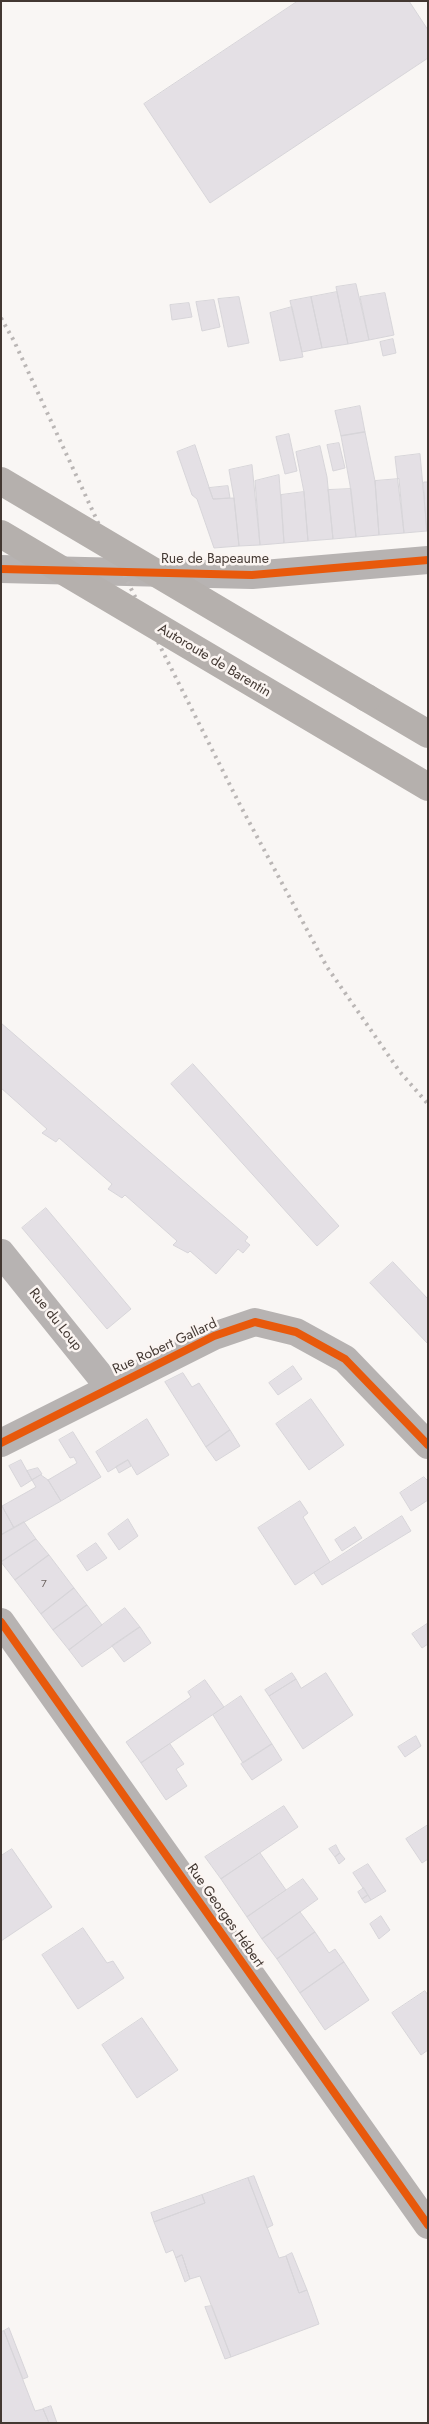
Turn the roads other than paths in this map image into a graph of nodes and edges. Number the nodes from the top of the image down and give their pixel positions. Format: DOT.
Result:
graph roads {
  1 [pos="1,481"];
  2 [pos="1,534"];
  3 [pos="428,560"];
  4 [pos="1,569"];
  5 [pos="428,734"];
  6 [pos="428,788"];
  7 [pos="1,1253"];
  8 [pos="109,1387"];
  9 [pos="1,1443"];
  10 [pos="428,1445"];
  11 [pos="1,1622"];
  12 [pos="428,2224"];
  1 -- 5 [label="highway, bridge"];
  2 -- 6 [label="highway, Autoroute de Barentin, bridge"];
  3 -- 4 [label="street, Rue de Bapeaume"];
  7 -- 8 [label="street, Rue du Loup"];
  8 -- 9 [label="street, Rue Robert Gallard"];
  8 -- 10 [label="street, Rue Robert Gallard"];
  11 -- 12 [label="street, Rue Georges Hébert"];
}
